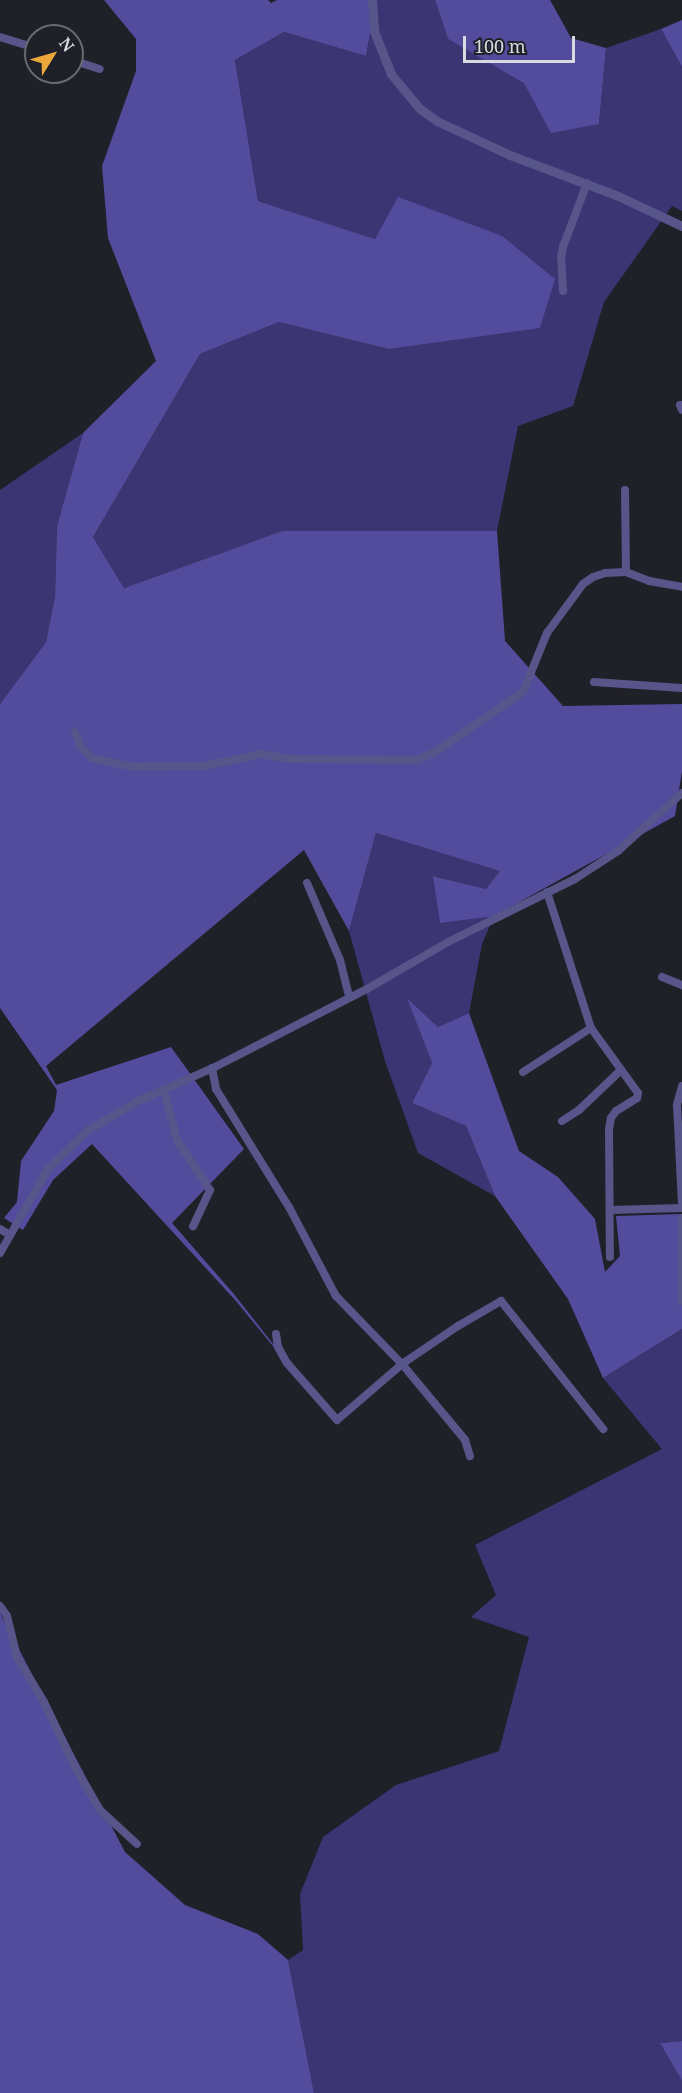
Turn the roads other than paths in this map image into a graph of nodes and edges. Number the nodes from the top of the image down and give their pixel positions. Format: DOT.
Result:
graph roads {
  1 [pos="372,0"];
  2 [pos="0,37"];
  3 [pos="24,44"];
  4 [pos="84,64"];
  5 [pos="100,69"];
  6 [pos="587,183"];
  7 [pos="682,226"];
  8 [pos="563,291"];
  9 [pos="625,490"];
  10 [pos="626,572"];
  11 [pos="682,587"];
  12 [pos="594,682"];
  13 [pos="682,688"];
  14 [pos="75,732"];
  15 [pos="682,793"];
  16 [pos="307,883"];
  17 [pos="547,892"];
  18 [pos="662,977"];
  19 [pos="682,986"];
  20 [pos="349,997"];
  21 [pos="591,1028"];
  22 [pos="212,1068"];
  23 [pos="621,1070"];
  24 [pos="523,1072"];
  25 [pos="682,1086"];
  26 [pos="164,1090"];
  27 [pos="562,1121"];
  28 [pos="682,1206"];
  29 [pos="610,1210"];
  30 [pos="682,1218"];
  31 [pos="193,1226"];
  32 [pos="0,1229"];
  33 [pos="10,1235"];
  34 [pos="0,1253"];
  35 [pos="610,1257"];
  36 [pos="682,1301"];
  37 [pos="276,1334"];
  38 [pos="402,1364"];
  39 [pos="603,1429"];
  40 [pos="470,1456"];
  41 [pos="0,1606"];
  42 [pos="137,1844"];
  1 -- 6 [label="street"];
  2 -- 3 [label="street"];
  4 -- 5 [label="street"];
  6 -- 7 [label="street"];
  6 -- 8 [label="street"];
  9 -- 10 [label="street"];
  10 -- 11 [label="street"];
  10 -- 14 [label="street"];
  12 -- 13 [label="street"];
  15 -- 17 [label="street"];
  16 -- 20 [label="street"];
  17 -- 20 [label="street"];
  17 -- 21 [label="street"];
  18 -- 19 [label="street"];
  20 -- 22 [label="street"];
  21 -- 23 [label="street"];
  21 -- 24 [label="street"];
  22 -- 26 [label="street"];
  22 -- 38 [label="street"];
  23 -- 27 [label="street"];
  23 -- 29 [label="street"];
  25 -- 28 [label="street"];
  26 -- 31 [label="street"];
  26 -- 33 [label="street"];
  28 -- 29 [label="street"];
  29 -- 35 [label="street"];
  30 -- 36 [label="street"];
  32 -- 33 [label="street"];
  33 -- 34 [label="street"];
  37 -- 38 [label="street"];
  38 -- 39 [label="street"];
  38 -- 40 [label="street"];
  41 -- 42 [label="street"];
}
